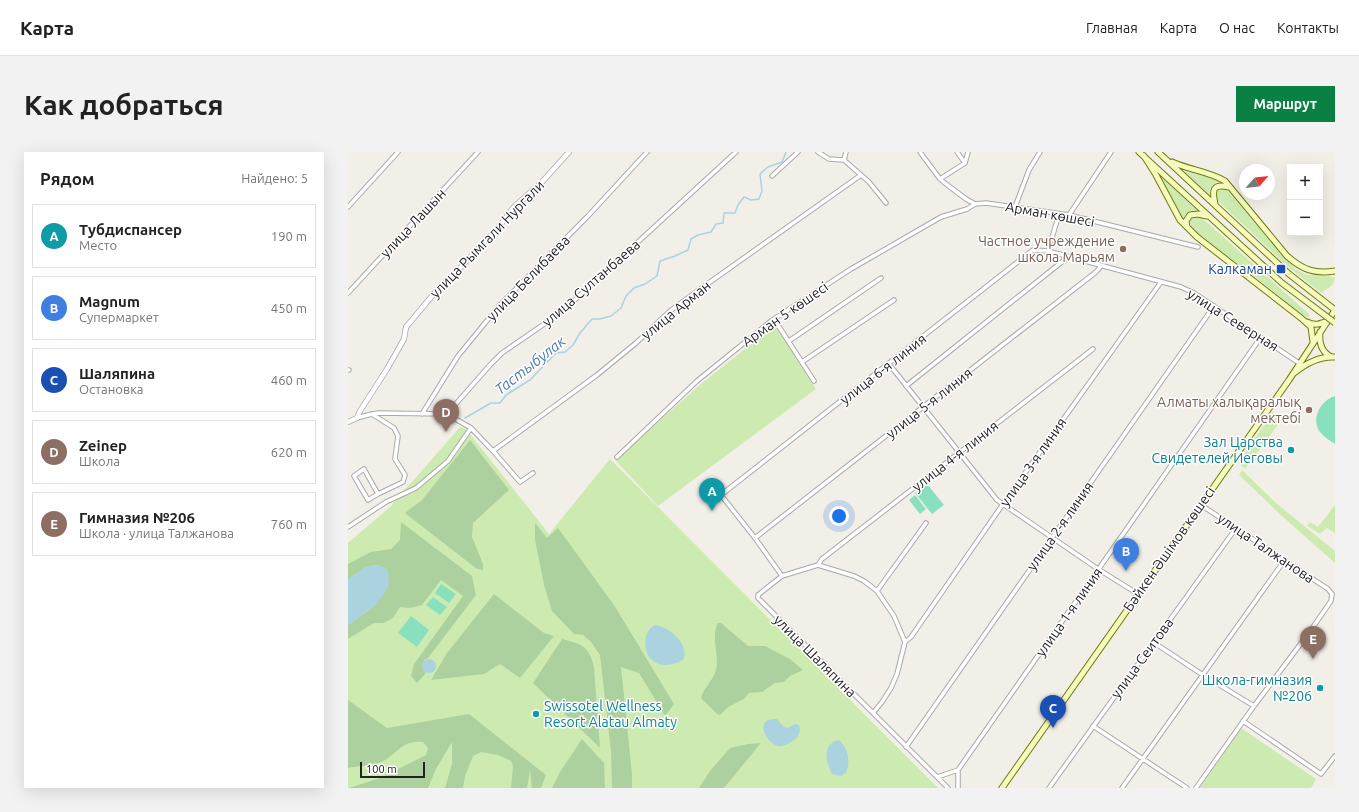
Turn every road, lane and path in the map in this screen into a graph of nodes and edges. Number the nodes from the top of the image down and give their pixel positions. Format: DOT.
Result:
graph roads {
  1 [pos="398,152"];
  2 [pos="478,152"];
  3 [pos="569,152"];
  4 [pos="646,152"];
  5 [pos="736,152"];
  6 [pos="798,152"];
  7 [pos="818,152"];
  8 [pos="846,152"];
  9 [pos="920,152"];
  10 [pos="957,152"];
  11 [pos="968,152"];
  12 [pos="1040,152"];
  13 [pos="1111,152"];
  14 [pos="1139,152"];
  15 [pos="1158,152"];
  16 [pos="1144,156"];
  17 [pos="844,160"];
  18 [pos="1166,160"];
  19 [pos="965,163"];
  20 [pos="861,175"];
  21 [pos="772,176"];
  22 [pos="940,179"];
  23 [pos="1230,187"];
  24 [pos="886,202"];
  25 [pos="975,204"];
  26 [pos="1216,205"];
  27 [pos="348,207"];
  28 [pos="1015,207"];
  29 [pos="1058,214"];
  30 [pos="1069,216"];
  31 [pos="1208,216"];
  32 [pos="1186,227"];
  33 [pos="1198,247"];
  34 [pos="1048,251"];
  35 [pos="1068,257"];
  36 [pos="1102,266"];
  37 [pos="1335,272"];
  38 [pos="881,278"];
  39 [pos="1161,282"];
  40 [pos="348,293"];
  41 [pos="894,300"];
  42 [pos="1214,306"];
  43 [pos="1335,311"];
  44 [pos="1301,318"];
  45 [pos="774,319"];
  46 [pos="1327,321"];
  47 [pos="1335,323"];
  48 [pos="1320,331"];
  49 [pos="1261,337"];
  50 [pos="789,341"];
  51 [pos="1313,342"];
  52 [pos="1093,349"];
  53 [pos="1333,357"];
  54 [pos="802,362"];
  55 [pos="1299,363"];
  56 [pos="889,364"];
  57 [pos="1291,376"];
  58 [pos="814,381"];
  59 [pos="906,386"];
  60 [pos="924,407"];
  61 [pos="372,414"];
  62 [pos="422,414"];
  63 [pos="447,414"];
  64 [pos="357,418"];
  65 [pos="348,422"];
  66 [pos="471,428"];
  67 [pos="494,450"];
  68 [pos="959,452"];
  69 [pos="617,456"];
  70 [pos="534,473"];
  71 [pos="378,494"];
  72 [pos="1003,504"];
  73 [pos="1201,505"];
  74 [pos="926,523"];
  75 [pos="348,527"];
  76 [pos="1236,528"];
  77 [pos="755,538"];
  78 [pos="1051,538"];
  79 [pos="1284,561"];
  80 [pos="818,565"];
  81 [pos="1098,569"];
  82 [pos="782,576"];
  83 [pos="877,591"];
  84 [pos="1138,594"];
  85 [pos="905,642"];
  86 [pos="1153,642"];
  87 [pos="1203,675"];
  88 [pos="1254,706"];
  89 [pos="873,713"];
  90 [pos="1243,721"];
  91 [pos="1093,726"];
  92 [pos="906,747"];
  93 [pos="1335,756"];
  94 [pos="1143,759"];
  95 [pos="958,770"];
  96 [pos="937,777"];
  97 [pos="948,788"];
  98 [pos="958,788"];
  99 [pos="1002,788"];
  100 [pos="1049,788"];
  101 [pos="1122,788"];
  102 [pos="1187,788"];
  103 [pos="1196,788"];
  1 -- 27 [label="street"];
  2 -- 40 [label="street, улица Лашын"];
  3 -- 64 [label="street, улица Рымгали Нургали"];
  4 -- 62 [label="street, улица Белибаева"];
  5 -- 63 [label="street, улица Султанбаева"];
  6 -- 21 [label="street"];
  7 -- 17 [label="street"];
  8 -- 17 [label="street"];
  9 -- 22 [label="street"];
  10 -- 19 [label="street"];
  11 -- 19 [label="street"];
  12 -- 28 [label="street"];
  13 -- 30 [label="street"];
  14 -- 16 [label="main road"];
  15 -- 18 [label="main road"];
  16 -- 31 [label="main road"];
  16 -- 32 [label="main road"];
  17 -- 20 [label="street"];
  18 -- 23 [label="main road"];
  18 -- 26 [label="main road"];
  19 -- 22 [label="street"];
  20 -- 24 [label="street"];
  20 -- 67 [label="street, улица Арман"];
  22 -- 25 [label="street"];
  23 -- 26 [label="main road"];
  23 -- 37 [label="main road"];
  25 -- 28 [label="street, Арман көшесі"];
  25 -- 45 [label="street, Арман 5 көшесі"];
  26 -- 43 [label="main road"];
  28 -- 29 [label="street, Арман көшесі"];
  29 -- 30 [label="street, Арман көшесі"];
  29 -- 34 [label="street"];
  30 -- 33 [label="street, Арман көшесі"];
  31 -- 32 [label="main road"];
  31 -- 47 [label="main road, bridge"];
  32 -- 44 [label="main road"];
  34 -- 35 [label="street, улица Северная"];
  34 -- 56 [label="street, улица 6-я линия"];
  35 -- 36 [label="street, улица Северная"];
  35 -- 59 [label="street"];
  36 -- 39 [label="street, улица Северная"];
  36 -- 60 [label="street, улица 5-я линия"];
  38 -- 50 [label="street"];
  39 -- 42 [label="street, улица Северная"];
  39 -- 72 [label="street, улица 3-я линия"];
  41 -- 54 [label="street"];
  42 -- 49 [label="street, улица Северная"];
  42 -- 78 [label="street, улица 2-я линия"];
  43 -- 46 [label="main road, Бәйкен Әшімов көшесі"];
  44 -- 46 [label="main road"];
  44 -- 51 [label="main road"];
  45 -- 50 [label="street"];
  45 -- 69 [label="street, Арман 5 көшесі"];
  46 -- 48 [label="main road, Бәйкен Әшімов көшесі"];
  48 -- 51 [label="main road, Бәйкен Әшімов көшесі"];
  48 -- 53 [label="main road"];
  49 -- 55 [label="street, улица Северная"];
  49 -- 81 [label="street, улица 1-я линия"];
  50 -- 54 [label="street"];
  51 -- 55 [label="main road, Бәйкен Әшімов көшесі"];
  52 -- 68 [label="street, улица 4-я линия"];
  53 -- 57 [label="main road"];
  54 -- 58 [label="street"];
  55 -- 57 [label="main road, Бәйкен Әшімов көшесі"];
  56 -- 59 [label="street"];
  56 -- 77 [label="street, улица 6-я линия"];
  57 -- 73 [label="main road, Бәйкен Әшімов көшесі"];
  59 -- 60 [label="street"];
  60 -- 68 [label="street"];
  60 -- 77 [label="street, улица 5-я линия"];
  61 -- 62 [label="street"];
  61 -- 64 [label="street"];
  61 -- 71 [label="street"];
  62 -- 63 [label="street"];
  63 -- 66 [label="street"];
  64 -- 65 [label="street"];
  66 -- 67 [label="street"];
  66 -- 75 [label="street"];
  67 -- 70 [label="street"];
  68 -- 72 [label="street"];
  68 -- 80 [label="street, улица 4-я линия"];
  71 -- 71 [label="street"];
  72 -- 78 [label="street"];
  72 -- 85 [label="street, улица 3-я линия"];
  73 -- 76 [label="street, улица Талжанова"];
  73 -- 84 [label="main road, Бәйкен Әшімов көшесі"];
  74 -- 83 [label="street"];
  76 -- 79 [label="street, улица Талжанова"];
  76 -- 86 [label="street, улица Сеитова"];
  77 -- 82 [label="street"];
  78 -- 81 [label="street"];
  78 -- 92 [label="street, улица 2-я линия"];
  79 -- 87 [label="street"];
  79 -- 88 [label="street, улица Талжанова"];
  80 -- 82 [label="street"];
  80 -- 83 [label="street"];
  81 -- 84 [label="street"];
  81 -- 95 [label="street, улица 1-я линия"];
  82 -- 89 [label="street, улица Шаляпина"];
  83 -- 85 [label="street"];
  84 -- 99 [label="main road, Бәйкен Әшімов көшесі"];
  85 -- 89 [label="street"];
  86 -- 87 [label="street"];
  86 -- 91 [label="street, улица Сеитова"];
  87 -- 88 [label="street"];
  87 -- 94 [label="street"];
  88 -- 90 [label="street, улица Талжанова"];
  89 -- 92 [label="street, улица Шаляпина"];
  90 -- 93 [label="street"];
  90 -- 103 [label="street, улица Талжанова"];
  91 -- 94 [label="street"];
  91 -- 100 [label="street, улица Сеитова"];
  92 -- 96 [label="street, улица Шаляпина"];
  94 -- 101 [label="street"];
  94 -- 102 [label="street"];
  95 -- 96 [label="street"];
  95 -- 98 [label="street"];
  96 -- 97 [label="street, улица Шаляпина"];
}
